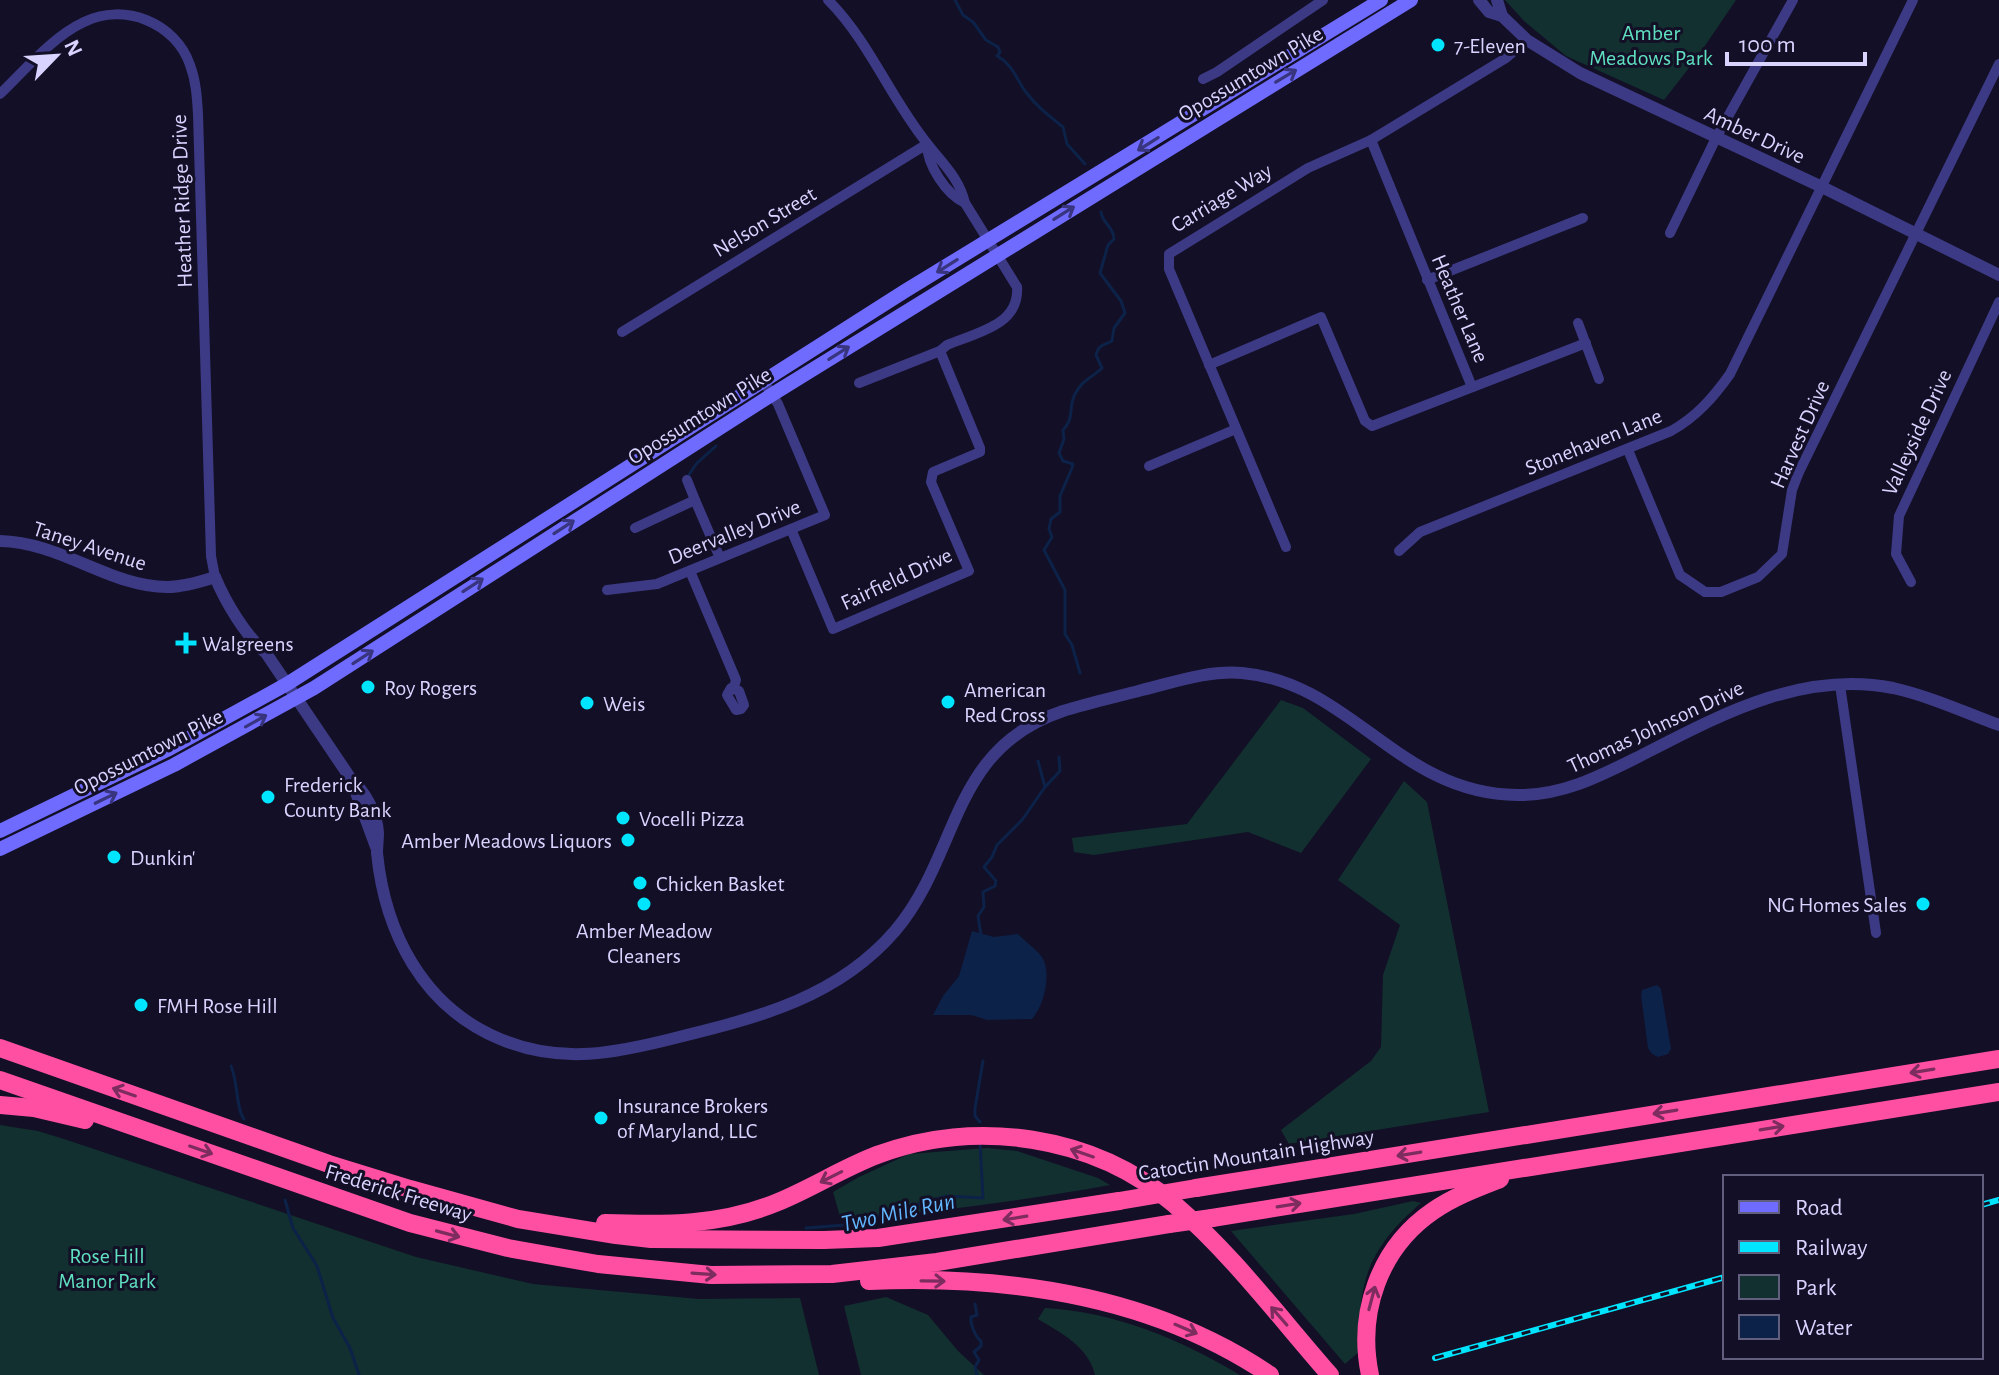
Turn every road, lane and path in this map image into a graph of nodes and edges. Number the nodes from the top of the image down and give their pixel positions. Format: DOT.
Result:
graph roads {
  1 [pos="828,0"];
  2 [pos="1323,0"];
  3 [pos="1411,0"];
  4 [pos="1479,0"];
  5 [pos="1497,0"];
  6 [pos="1793,0"];
  7 [pos="1913,0"];
  8 [pos="1375,3"];
  9 [pos="1502,16"];
  10 [pos="1527,40"];
  11 [pos="1999,64"];
  12 [pos="1203,79"];
  13 [pos="0,94"];
  14 [pos="1716,138"];
  15 [pos="1371,140"];
  16 [pos="927,144"];
  17 [pos="1822,187"];
  18 [pos="1583,218"];
  19 [pos="1670,233"];
  20 [pos="1916,235"];
  21 [pos="989,240"];
  22 [pos="998,253"];
  23 [pos="1999,275"];
  24 [pos="1427,280"];
  25 [pos="1999,302"];
  26 [pos="1578,323"];
  27 [pos="622,332"];
  28 [pos="1586,343"];
  29 [pos="940,351"];
  30 [pos="1209,365"];
  31 [pos="1599,379"];
  32 [pos="859,383"];
  33 [pos="1472,387"];
  34 [pos="768,388"];
  35 [pos="1236,429"];
  36 [pos="1628,450"];
  37 [pos="1149,466"];
  38 [pos="687,480"];
  39 [pos="695,500"];
  40 [pos="635,528"];
  41 [pos="791,529"];
  42 [pos="0,541"];
  43 [pos="1286,547"];
  44 [pos="1399,551"];
  45 [pos="720,558"];
  46 [pos="690,571"];
  47 [pos="215,577"];
  48 [pos="1911,582"];
  49 [pos="607,590"];
  50 [pos="287,684"];
  51 [pos="1840,685"];
  52 [pos="734,687"];
  53 [pos="296,698"];
  54 [pos="1999,725"];
  55 [pos="0,831"];
  56 [pos="0,849"];
  57 [pos="1876,933"];
  58 [pos="0,1048"];
  59 [pos="1999,1059"];
  60 [pos="0,1080"];
  61 [pos="1999,1092"];
  62 [pos="0,1105"];
  63 [pos="128,1124"];
  64 [pos="1529,1167"];
  65 [pos="518,1219"];
  66 [pos="799,1275"];
  67 [pos="1270,1375"];
  68 [pos="1330,1375"];
  69 [pos="1370,1375"];
  1 -- 16 [label="street"];
  2 -- 12 [label="street"];
  22 -- 3 [label="main road, Opossumtown Pike, one-way"];
  4 -- 9 [label="street, Amber Drive"];
  5 -- 9 [label="street, Amber Drive"];
  6 -- 14 [label="street"];
  7 -- 17 [label="street, Stonehaven Lane"];
  8 -- 21 [label="main road, Opossumtown Pike, one-way"];
  9 -- 10 [label="street, Amber Drive"];
  10 -- 14 [label="street, Amber Drive"];
  10 -- 15 [label="street, Carriage Way"];
  11 -- 20 [label="street, Harvest Drive"];
  13 -- 47 [label="street, Heather Ridge Drive"];
  14 -- 17 [label="street, Amber Drive"];
  14 -- 19 [label="street"];
  15 -- 24 [label="street, Heather Lane"];
  15 -- 30 [label="street, Carriage Way"];
  16 -- 21 [label="street"];
  16 -- 27 [label="street, Nelson Street"];
  17 -- 20 [label="street, Amber Drive"];
  17 -- 36 [label="street, Stonehaven Lane"];
  18 -- 24 [label="street"];
  20 -- 23 [label="street, Amber Drive"];
  20 -- 36 [label="street, Harvest Drive"];
  21 -- 22 [label="street"];
  21 -- 34 [label="main road, Opossumtown Pike, one-way"];
  22 -- 29 [label="street"];
  34 -- 22 [label="main road, Opossumtown Pike, one-way"];
  24 -- 33 [label="street, Heather Lane"];
  25 -- 48 [label="street, Valleyside Drive"];
  26 -- 28 [label="street"];
  28 -- 31 [label="street"];
  28 -- 33 [label="street"];
  29 -- 32 [label="street"];
  29 -- 41 [label="street, Fairfield Drive"];
  30 -- 33 [label="street, Heather Lane"];
  30 -- 35 [label="street, Carriage Way"];
  34 -- 41 [label="street, Deervalley Drive"];
  34 -- 50 [label="main road, Opossumtown Pike"];
  53 -- 34 [label="main road, Opossumtown Pike, one-way"];
  35 -- 37 [label="street"];
  35 -- 43 [label="street, Carriage Way"];
  36 -- 44 [label="street, Stonehaven Lane"];
  38 -- 39 [label="street"];
  39 -- 40 [label="street"];
  39 -- 45 [label="street"];
  41 -- 45 [label="street, Deervalley Drive"];
  42 -- 47 [label="street, Taney Avenue"];
  45 -- 46 [label="street, Deervalley Drive"];
  46 -- 49 [label="street, Deervalley Drive"];
  46 -- 52 [label="street"];
  47 -- 50 [label="street, Thomas Johnson Drive"];
  50 -- 53 [label="street, Thomas Johnson Drive"];
  50 -- 55 [label="main road, Opossumtown Pike"];
  51 -- 53 [label="street, Thomas Johnson Drive"];
  51 -- 54 [label="street, Thomas Johnson Drive"];
  51 -- 57 [label="street"];
  56 -- 53 [label="main road, Opossumtown Pike, one-way"];
  65 -- 58 [label="highway, Frederick Freeway, one-way"];
  59 -- 65 [label="highway, Catoctin Mountain Highway, one-way, bridge"];
  60 -- 63 [label="highway, Frederick Freeway"];
  64 -- 61 [label="highway, one-way"];
  62 -- 63 [label="highway"];
  63 -- 66 [label="highway, Frederick Freeway, one-way"];
  66 -- 64 [label="highway, one-way, bridge"];
  69 -- 64 [label="highway, one-way"];
  68 -- 65 [label="highway, one-way"];
  66 -- 67 [label="highway, one-way"];
}
